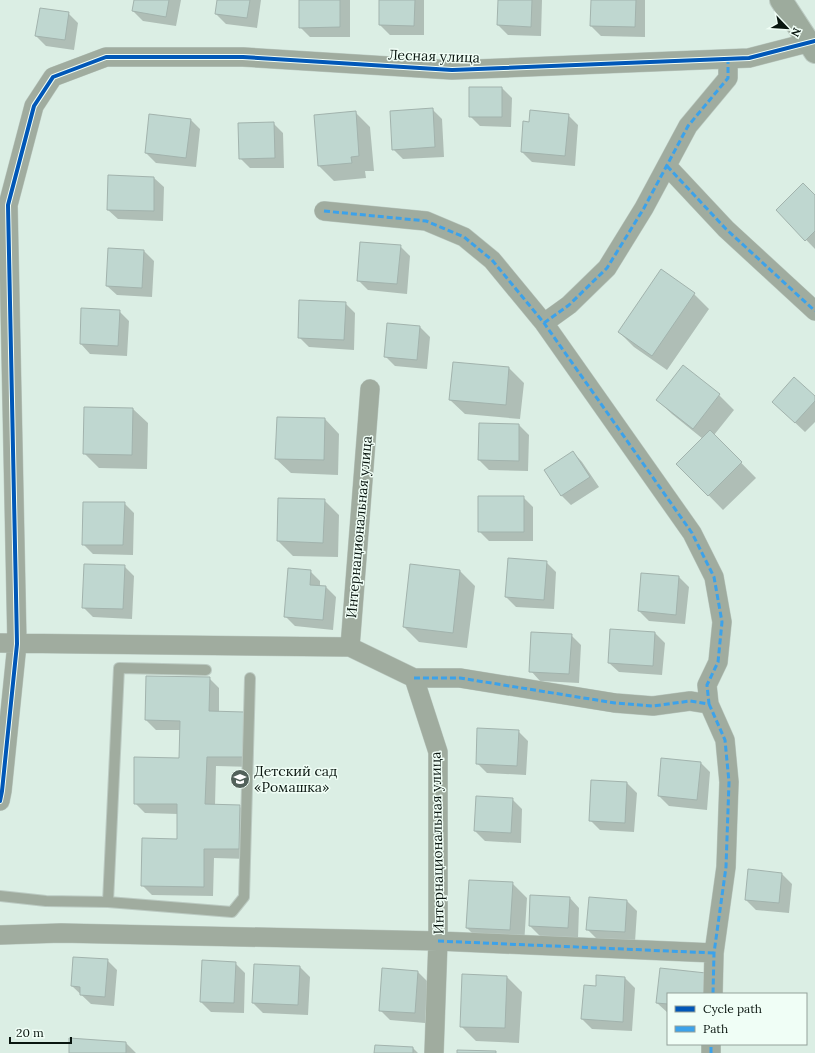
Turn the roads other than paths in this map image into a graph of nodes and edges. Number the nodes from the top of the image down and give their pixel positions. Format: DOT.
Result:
graph roads {
  1 [pos="780,0"];
  2 [pos="813,45"];
  3 [pos="728,59"];
  4 [pos="667,166"];
  5 [pos="324,211"];
  6 [pos="815,310"];
  7 [pos="544,323"];
  8 [pos="370,389"];
  9 [pos="8,644"];
  10 [pos="350,647"];
  11 [pos="206,670"];
  12 [pos="250,678"];
  13 [pos="414,678"];
  14 [pos="709,704"];
  15 [pos="0,802"];
  16 [pos="0,896"];
  17 [pos="108,902"];
  18 [pos="0,935"];
  19 [pos="438,941"];
  20 [pos="714,953"];
  21 [pos="713,993"];
  22 [pos="434,1053"];
  1 -- 2 [label="main road"];
  2 -- 3 [label="street, Лесная улица"];
  3 -- 4 [label="street"];
  3 -- 9 [label="street, Лесная улица"];
  4 -- 6 [label="street"];
  4 -- 7 [label="street"];
  5 -- 7 [label="street"];
  7 -- 14 [label="street"];
  8 -- 10 [label="street, Интернациональная улица"];
  9 -- 10 [label="street"];
  9 -- 15 [label="street"];
  10 -- 13 [label="street"];
  11 -- 17 [label="lane"];
  12 -- 17 [label="lane"];
  13 -- 14 [label="street"];
  13 -- 19 [label="street, Интернациональная улица"];
  14 -- 20 [label="street"];
  16 -- 17 [label="lane"];
  18 -- 19 [label="street"];
  19 -- 20 [label="street"];
  19 -- 22 [label="street, Интернациональная улица"];
  20 -- 21 [label="street"];
}
